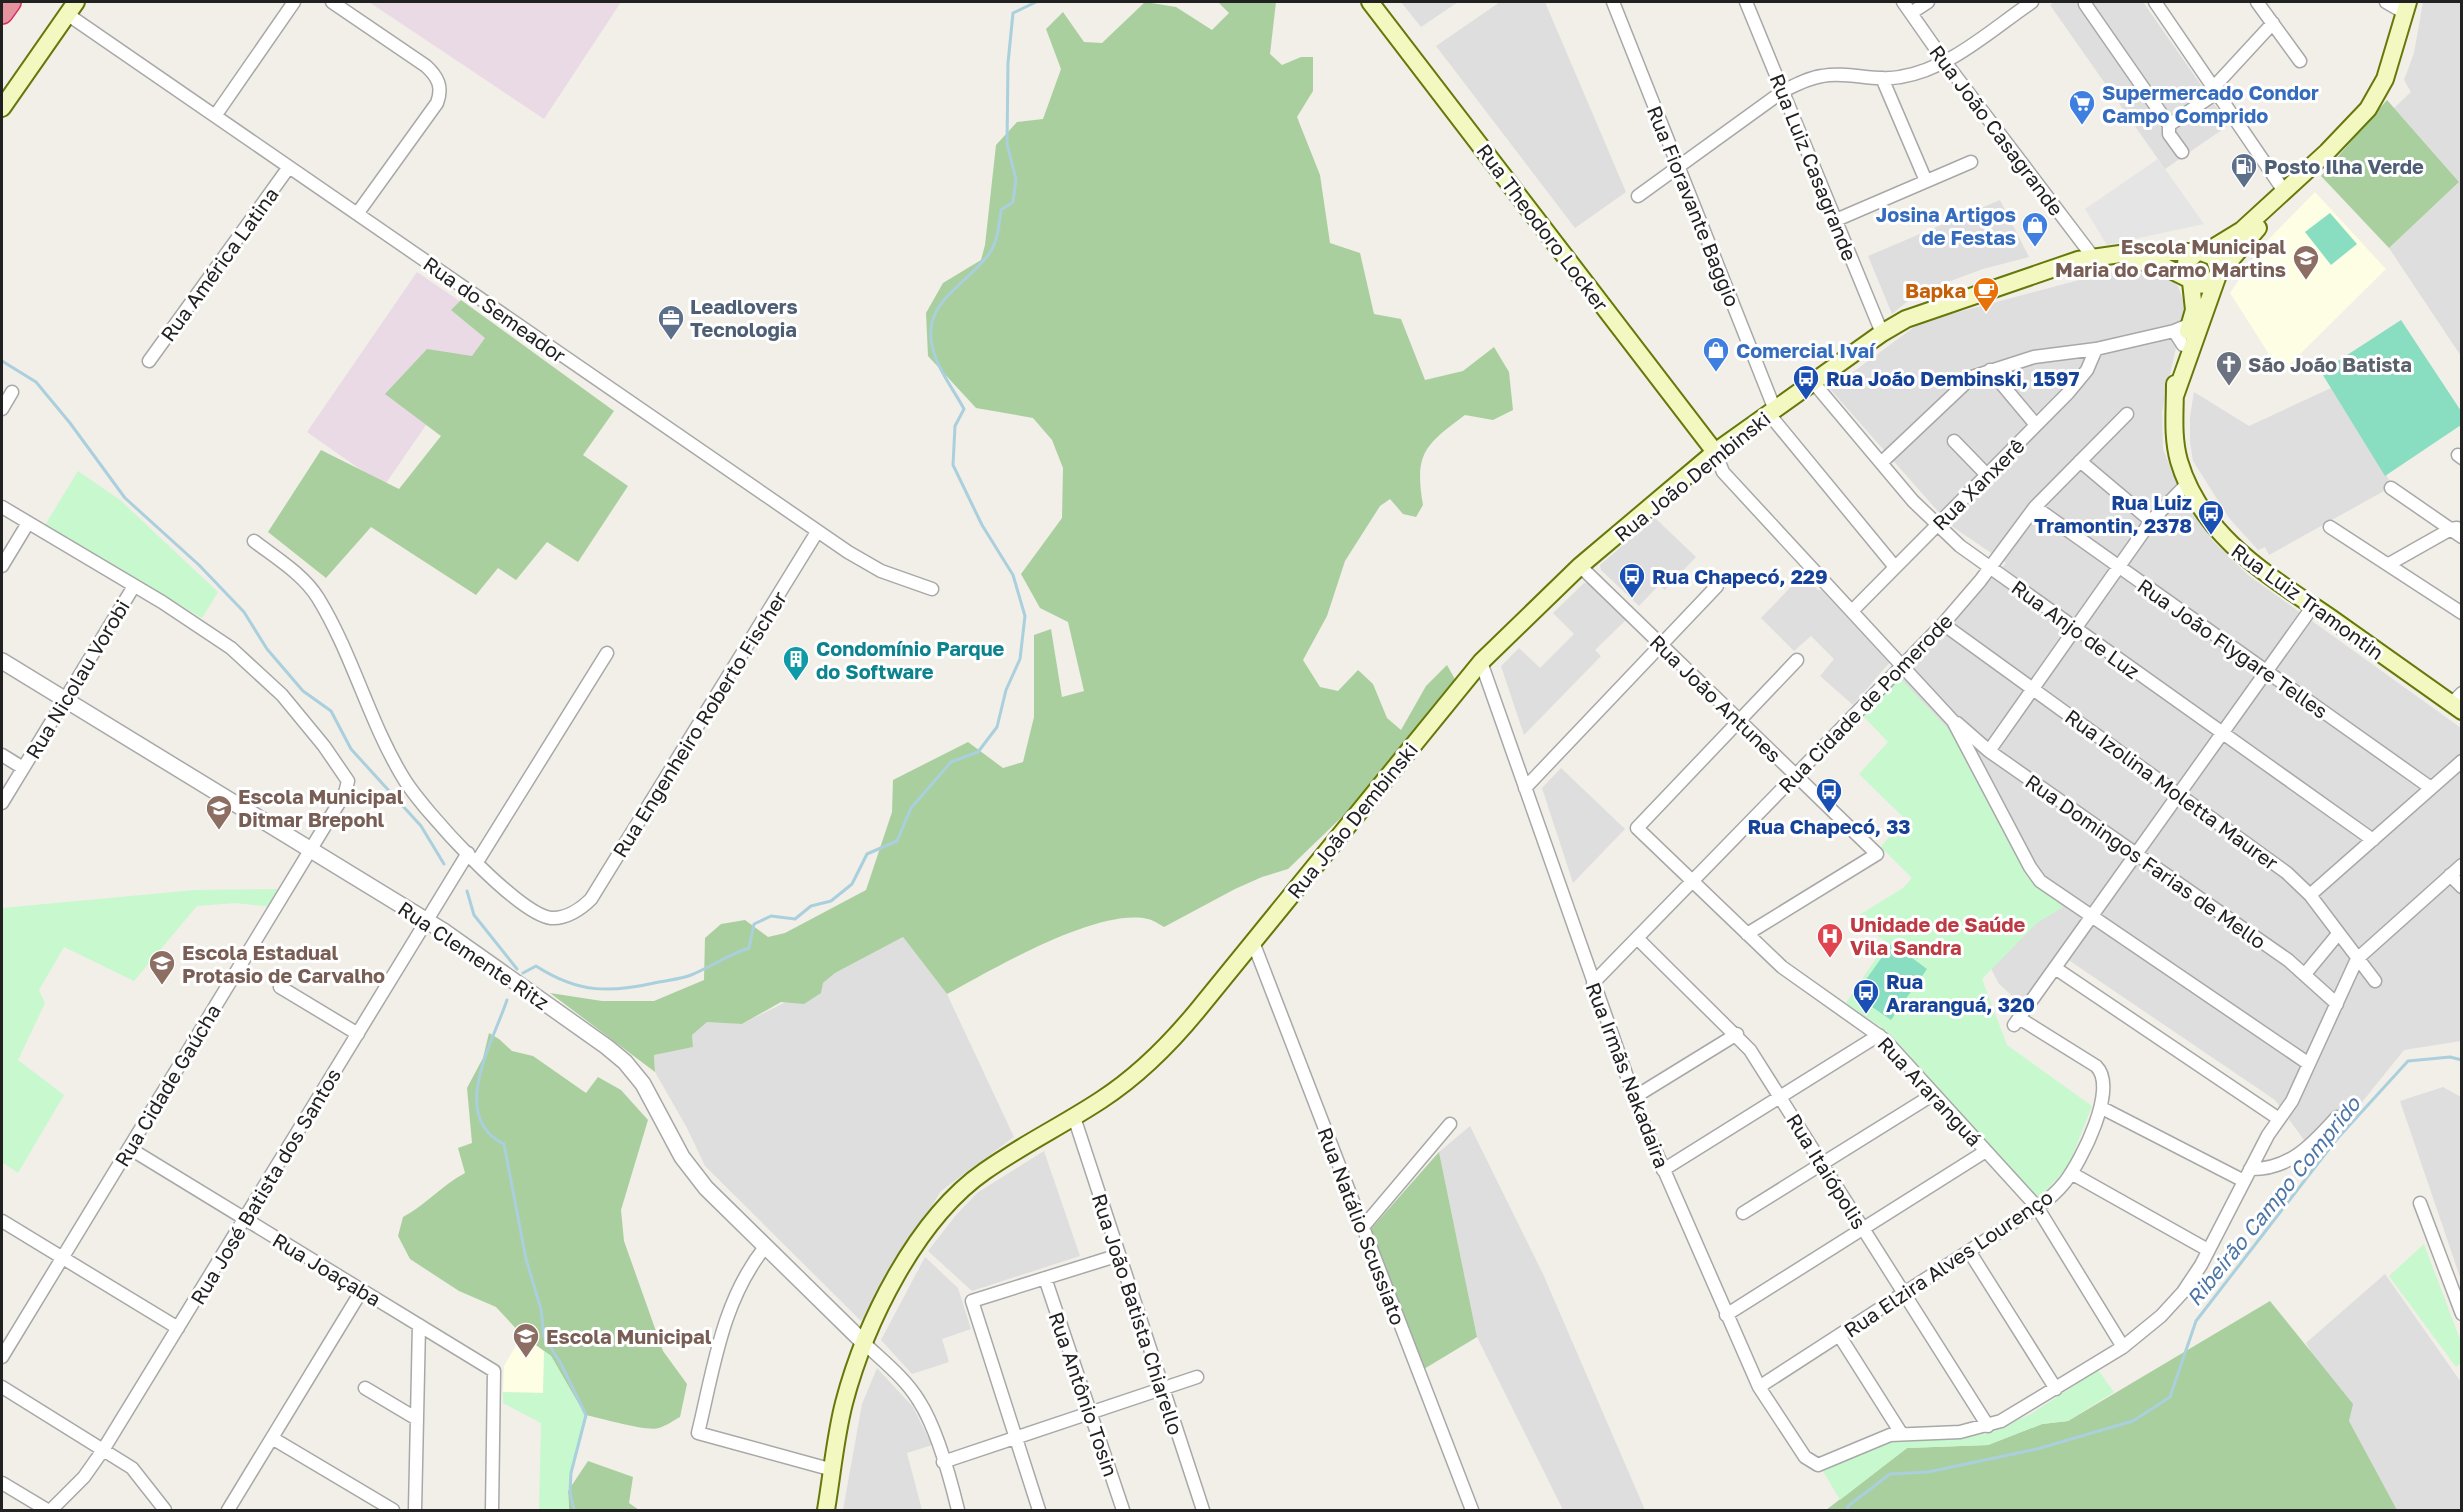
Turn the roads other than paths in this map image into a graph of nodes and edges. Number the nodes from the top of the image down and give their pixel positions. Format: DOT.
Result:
graph roads {
  1 [pos="10,2"];
  2 [pos="294,2"];
  3 [pos="332,2"];
  4 [pos="1370,2"];
  5 [pos="1614,2"];
  6 [pos="1746,2"];
  7 [pos="1903,2"];
  8 [pos="1928,2"];
  9 [pos="2032,2"];
  10 [pos="2257,2"];
  11 [pos="2386,2"];
  12 [pos="2085,4"];
  13 [pos="2162,5"];
  14 [pos="2406,7"];
  15 [pos="71,8"];
  16 [pos="2,13"];
  17 [pos="1911,13"];
  18 [pos="2273,23"];
  19 [pos="2300,61"];
  20 [pos="1945,62"];
  21 [pos="1882,78"];
  22 [pos="2215,91"];
  23 [pos="1783,92"];
  24 [pos="2,108"];
  25 [pos="215,116"];
  26 [pos="2169,125"];
  27 [pos="2182,152"];
  28 [pos="2327,152"];
  29 [pos="1971,162"];
  30 [pos="1678,166"];
  31 [pos="289,167"];
  32 [pos="1926,181"];
  33 [pos="2284,191"];
  34 [pos="1638,196"];
  35 [pos="357,214"];
  36 [pos="1836,220"];
  37 [pos="2201,253"];
  38 [pos="2093,256"];
  39 [pos="2045,273"];
  40 [pos="2217,276"];
  41 [pos="2189,280"];
  42 [pos="1882,333"];
  43 [pos="2179,338"];
  44 [pos="2096,349"];
  45 [pos="149,361"];
  46 [pos="1990,370"];
  47 [pos="1813,382"];
  48 [pos="12,392"];
  49 [pos="2175,396"];
  50 [pos="2,409"];
  51 [pos="1772,412"];
  52 [pos="2127,414"];
  53 [pos="2036,425"];
  54 [pos="1954,441"];
  55 [pos="1715,452"];
  56 [pos="2080,461"];
  57 [pos="1881,463"];
  58 [pos="1987,475"];
  59 [pos="2188,483"];
  60 [pos="2391,488"];
  61 [pos="2,507"];
  62 [pos="2035,507"];
  63 [pos="2151,521"];
  64 [pos="28,523"];
  65 [pos="1937,526"];
  66 [pos="2330,528"];
  67 [pos="2458,531"];
  68 [pos="817,532"];
  69 [pos="254,541"];
  70 [pos="2389,564"];
  71 [pos="2,566"];
  72 [pos="1580,566"];
  73 [pos="1895,567"];
  74 [pos="2118,567"];
  75 [pos="1990,568"];
  76 [pos="134,586"];
  77 [pos="1717,586"];
  78 [pos="932,589"];
  79 [pos="2313,606"];
  80 [pos="1852,611"];
  81 [pos="2462,613"];
  82 [pos="1943,624"];
  83 [pos="2075,628"];
  84 [pos="1661,645"];
  85 [pos="607,653"];
  86 [pos="1797,660"];
  87 [pos="2,661"];
  88 [pos="1481,662"];
  89 [pos="1902,666"];
  90 [pos="2266,672"];
  91 [pos="2032,689"];
  92 [pos="64,700"];
  93 [pos="2458,703"];
  94 [pos="1739,720"];
  95 [pos="1953,721"];
  96 [pos="2222,733"];
  97 [pos="1989,751"];
  98 [pos="2,755"];
  99 [pos="2462,761"];
  100 [pos="23,768"];
  101 [pos="1796,775"];
  102 [pos="1525,788"];
  103 [pos="2431,788"];
  104 [pos="2179,794"];
  105 [pos="2,803"];
  106 [pos="2373,840"];
  107 [pos="310,850"];
  108 [pos="2136,854"];
  109 [pos="472,857"];
  110 [pos="2462,865"];
  111 [pos="2450,875"];
  112 [pos="1693,881"];
  113 [pos="2462,887"];
  114 [pos="2310,896"];
  115 [pos="2091,918"];
  116 [pos="426,921"];
  117 [pos="1747,934"];
  118 [pos="2338,934"];
  119 [pos="1637,938"];
  120 [pos="1253,942"];
  121 [pos="2357,959"];
  122 [pos="2055,968"];
  123 [pos="2305,974"];
  124 [pos="2375,981"];
  125 [pos="1593,983"];
  126 [pos="280,987"];
  127 [pos="2337,1004"];
  128 [pos="358,1034"];
  129 [pos="1737,1034"];
  130 [pos="1879,1035"];
  131 [pos="2309,1064"];
  132 [pos="1934,1095"];
  133 [pos="1780,1097"];
  134 [pos="1633,1098"];
  135 [pos="2102,1108"];
  136 [pos="1074,1117"];
  137 [pos="2337,1117"];
  138 [pos="2279,1119"];
  139 [pos="1450,1124"];
  140 [pos="129,1148"];
  141 [pos="1986,1151"];
  142 [pos="1822,1164"];
  143 [pos="2250,1169"];
  144 [pos="1664,1170"];
  145 [pos="2071,1173"];
  146 [pos="2244,1181"];
  147 [pos="2420,1203"];
  148 [pos="2037,1207"];
  149 [pos="1743,1213"];
  150 [pos="244,1219"];
  151 [pos="2,1221"];
  152 [pos="1363,1227"];
  153 [pos="1863,1228"];
  154 [pos="765,1247"];
  155 [pos="2208,1250"];
  156 [pos="1969,1251"];
  157 [pos="1119,1255"];
  158 [pos="62,1258"];
  159 [pos="1045,1278"];
  160 [pos="362,1290"];
  161 [pos="1904,1293"];
  162 [pos="2462,1314"];
  163 [pos="1726,1315"];
  164 [pos="419,1325"];
  165 [pos="178,1328"];
  166 [pos="1839,1335"];
  167 [pos="864,1343"];
  168 [pos="2123,1347"];
  169 [pos="2,1357"];
  170 [pos="1197,1377"];
  171 [pos="2,1387"];
  172 [pos="1759,1387"];
  173 [pos="365,1388"];
  174 [pos="1163,1389"];
  175 [pos="2056,1389"];
  176 [pos="1090,1413"];
  177 [pos="417,1419"];
  178 [pos="1988,1426"];
  179 [pos="1901,1433"];
  180 [pos="272,1438"];
  181 [pos="1016,1438"];
  182 [pos="103,1449"];
  183 [pos="943,1462"];
  184 [pos="832,1470"];
  185 [pos="2,1482"];
  186 [pos="234,1508"];
  187 [pos="49,1510"];
  188 [pos="165,1510"];
  189 [pos="393,1510"];
  190 [pos="415,1510"];
  191 [pos="492,1510"];
  192 [pos="826,1510"];
  193 [pos="958,1510"];
  194 [pos="1039,1510"];
  195 [pos="1123,1510"];
  196 [pos="1203,1510"];
  197 [pos="1472,1510"];
  1 -- 16 [label="highway"];
  2 -- 25 [label="street"];
  3 -- 35 [label="street"];
  4 -- 55 [label="main road, Rua Theodoro Locker"];
  5 -- 30 [label="street, Rua Fioravante Baggio"];
  6 -- 23 [label="street, Rua Luiz Casagrande"];
  7 -- 17 [label="street, Rua João Casagrande"];
  8 -- 17 [label="street"];
  9 -- 20 [label="street"];
  10 -- 18 [label="street"];
  11 -- 14 [label="street"];
  12 -- 26 [label="street"];
  13 -- 22 [label="street"];
  14 -- 28 [label="main road, Rua João Dembinski"];
  15 -- 24 [label="main road"];
  15 -- 25 [label="street, Rua do Semeador"];
  17 -- 20 [label="street, Rua João Casagrande"];
  18 -- 19 [label="street"];
  18 -- 22 [label="street"];
  20 -- 21 [label="street"];
  20 -- 38 [label="street, Rua João Casagrande"];
  21 -- 23 [label="street"];
  21 -- 32 [label="street"];
  22 -- 26 [label="street"];
  22 -- 33 [label="street"];
  23 -- 30 [label="street"];
  23 -- 36 [label="street, Rua Luiz Casagrande"];
  25 -- 31 [label="street, Rua do Semeador"];
  26 -- 27 [label="street"];
  28 -- 33 [label="main road, Rua João Dembinski"];
  28 -- 40 [label="main road, Rua João Dembinski"];
  29 -- 32 [label="street"];
  30 -- 34 [label="street"];
  30 -- 51 [label="street, Rua Fioravante Baggio"];
  31 -- 35 [label="street, Rua do Semeador"];
  31 -- 45 [label="street, Rua América Latina"];
  32 -- 36 [label="street"];
  33 -- 37 [label="main road, Rua João Dembinski"];
  35 -- 68 [label="street, Rua do Semeador"];
  36 -- 42 [label="street, Rua Luiz Casagrande"];
  37 -- 38 [label="main road, Rua João Dembinski"];
  37 -- 40 [label="main road"];
  37 -- 41 [label="main road"];
  38 -- 39 [label="main road, Rua João Dembinski"];
  39 -- 41 [label="main road, Rua João Dembinski"];
  39 -- 42 [label="main road, Rua João Dembinski"];
  40 -- 41 [label="main road"];
  40 -- 49 [label="main road, Rua Luiz Tramontin"];
  41 -- 43 [label="main road, Rua Luiz Tramontin"];
  42 -- 47 [label="main road, Rua João Dembinski"];
  43 -- 44 [label="street"];
  43 -- 49 [label="main road, Rua Luiz Tramontin"];
  44 -- 46 [label="street"];
  44 -- 53 [label="street, Rua Xanxerê"];
  46 -- 53 [label="street"];
  46 -- 57 [label="street"];
  47 -- 51 [label="main road, Rua João Dembinski"];
  47 -- 57 [label="street, Rua Anjo de Luz"];
  48 -- 50 [label="street"];
  49 -- 59 [label="main road, Rua Luiz Tramontin"];
  51 -- 55 [label="main road, Rua João Dembinski"];
  51 -- 73 [label="street, Rua Fioravante Baggio"];
  52 -- 56 [label="street, Rua Cidade de Pomerode"];
  53 -- 58 [label="street, Rua Xanxerê"];
  54 -- 58 [label="street"];
  55 -- 72 [label="main road, Rua João Dembinski"];
  55 -- 80 [label="street"];
  56 -- 62 [label="street, Rua Cidade de Pomerode"];
  56 -- 63 [label="street"];
  57 -- 65 [label="street, Rua Anjo de Luz"];
  58 -- 65 [label="street, Rua Xanxerê"];
  59 -- 63 [label="street"];
  59 -- 79 [label="main road, Rua Luiz Tramontin"];
  60 -- 67 [label="street"];
  61 -- 64 [label="street"];
  62 -- 74 [label="street, Rua João Flygare Telles"];
  62 -- 75 [label="street, Rua Cidade de Pomerode"];
  63 -- 74 [label="street"];
  64 -- 71 [label="street"];
  64 -- 76 [label="street"];
  65 -- 73 [label="street, Rua Xanxerê"];
  65 -- 75 [label="street, Rua Anjo de Luz"];
  66 -- 70 [label="street"];
  67 -- 70 [label="street"];
  68 -- 78 [label="street, Rua do Semeador"];
  68 -- 109 [label="street, Rua Engenheiro Roberto Fischer"];
  69 -- 109 [label="street"];
  70 -- 81 [label="street"];
  72 -- 84 [label="street, Rua João Antunes"];
  72 -- 88 [label="main road, Rua João Dembinski"];
  73 -- 80 [label="street, Rua Xanxerê"];
  74 -- 83 [label="street"];
  74 -- 90 [label="street, Rua João Flygare Telles"];
  75 -- 82 [label="street, Rua Cidade de Pomerode"];
  75 -- 83 [label="street, Rua Anjo de Luz"];
  76 -- 92 [label="street, Rua Nicolau Vorobi"];
  76 -- 107 [label="street, Rua Cidade Gaúcha"];
  77 -- 84 [label="street"];
  79 -- 90 [label="street"];
  79 -- 93 [label="main road, Rua Luiz Tramontin"];
  80 -- 89 [label="street"];
  82 -- 89 [label="street, Rua Cidade de Pomerode"];
  82 -- 91 [label="street, Rua Izolina Moletta Maurer"];
  83 -- 91 [label="street"];
  83 -- 96 [label="street, Rua Anjo de Luz"];
  84 -- 94 [label="street, Rua João Antunes"];
  84 -- 102 [label="street"];
  85 -- 109 [label="street, Rua José Batista dos Santos"];
  86 -- 94 [label="street"];
  87 -- 92 [label="street, Rua Clemente Ritz"];
  88 -- 102 [label="street, Rua Irmãs Nakadaira"];
  88 -- 120 [label="main road, Rua João Dembinski"];
  89 -- 95 [label="street"];
  89 -- 101 [label="street, Rua Cidade de Pomerode"];
  90 -- 96 [label="street"];
  90 -- 103 [label="street, Rua João Flygare Telles"];
  91 -- 97 [label="street"];
  91 -- 104 [label="street, Rua Izolina Moletta Maurer"];
  92 -- 100 [label="street, Rua Nicolau Vorobi"];
  92 -- 107 [label="street, Rua Clemente Ritz"];
  94 -- 101 [label="street, Rua João Antunes"];
  94 -- 112 [label="street, Rua Araranguá"];
  95 -- 97 [label="street, Rua Domingos Farias de Mello"];
  95 -- 115 [label="street"];
  96 -- 104 [label="street"];
  96 -- 106 [label="street, Rua Anjo de Luz"];
  97 -- 108 [label="street, Rua Domingos Farias de Mello"];
  98 -- 100 [label="street"];
  99 -- 103 [label="street"];
  100 -- 105 [label="street, Rua Nicolau Vorobi"];
  101 -- 112 [label="street, Rua Cidade de Pomerode"];
  101 -- 117 [label="street, Rua João Antunes"];
  102 -- 125 [label="street, Rua Irmãs Nakadaira"];
  103 -- 106 [label="street"];
  104 -- 108 [label="street"];
  104 -- 114 [label="street, Rua Izolina Moletta Maurer"];
  106 -- 114 [label="street"];
  107 -- 116 [label="street, Rua Clemente Ritz"];
  107 -- 140 [label="street, Rua Cidade Gaúcha"];
  108 -- 115 [label="street"];
  108 -- 123 [label="street, Rua Domingos Farias de Mello"];
  109 -- 116 [label="street, Rua José Batista dos Santos"];
  110 -- 111 [label="street"];
  111 -- 113 [label="street"];
  111 -- 121 [label="street"];
  112 -- 117 [label="street, Rua Araranguá"];
  112 -- 119 [label="street, Rua Cidade de Pomerode"];
  114 -- 118 [label="street, Rua Izolina Moletta Maurer"];
  115 -- 122 [label="street"];
  115 -- 131 [label="street"];
  116 -- 128 [label="street, Rua José Batista dos Santos"];
  116 -- 154 [label="street, Rua Clemente Ritz"];
  117 -- 130 [label="street, Rua Araranguá"];
  118 -- 121 [label="street, Rua Izolina Moletta Maurer"];
  118 -- 123 [label="street"];
  119 -- 125 [label="street, Rua Cidade de Pomerode"];
  119 -- 129 [label="street, Rua Itaiópolis"];
  120 -- 136 [label="main road, Rua João Dembinski"];
  120 -- 152 [label="street, Rua Natálio Scussiato"];
  121 -- 124 [label="street, Rua Izolina Moletta Maurer"];
  121 -- 127 [label="street"];
  122 -- 135 [label="street"];
  122 -- 138 [label="street"];
  123 -- 127 [label="street, Rua Domingos Farias de Mello"];
  125 -- 134 [label="street, Rua Irmãs Nakadaira"];
  126 -- 128 [label="street"];
  127 -- 131 [label="street"];
  128 -- 150 [label="street, Rua José Batista dos Santos"];
  129 -- 133 [label="street, Rua Itaiópolis"];
  129 -- 134 [label="street"];
  130 -- 132 [label="street, Rua Araranguá"];
  130 -- 133 [label="street"];
  131 -- 138 [label="street"];
  132 -- 141 [label="street, Rua Araranguá"];
  132 -- 142 [label="street"];
  133 -- 142 [label="street, Rua Itaiópolis"];
  133 -- 144 [label="street"];
  134 -- 144 [label="street, Rua Irmãs Nakadaira"];
  135 -- 145 [label="street, Rua Elzira Alves Lourenço"];
  135 -- 146 [label="street"];
  136 -- 157 [label="street, Rua João Batista Chiarello"];
  136 -- 167 [label="main road, Rua João Dembinski"];
  137 -- 143 [label="street"];
  138 -- 143 [label="street"];
  139 -- 152 [label="street"];
  140 -- 150 [label="street, Rua Joaçaba"];
  140 -- 158 [label="street, Rua Cidade Gaúcha"];
  141 -- 148 [label="street, Rua Araranguá"];
  141 -- 153 [label="street"];
  142 -- 149 [label="street"];
  142 -- 153 [label="street, Rua Itaiópolis"];
  143 -- 146 [label="street"];
  144 -- 163 [label="street, Rua Irmãs Nakadaira"];
  145 -- 148 [label="street, Rua Elzira Alves Lourenço"];
  145 -- 155 [label="street"];
  146 -- 155 [label="street"];
  147 -- 162 [label="street"];
  148 -- 156 [label="street, Rua Elzira Alves Lourenço"];
  148 -- 168 [label="street, Rua Araranguá"];
  150 -- 160 [label="street, Rua Joaçaba"];
  150 -- 165 [label="street, Rua José Batista dos Santos"];
  151 -- 158 [label="street"];
  152 -- 197 [label="street, Rua Natálio Scussiato"];
  153 -- 161 [label="street, Rua Itaiópolis"];
  153 -- 163 [label="street"];
  154 -- 167 [label="street, Rua Clemente Ritz"];
  154 -- 184 [label="street"];
  155 -- 168 [label="street"];
  156 -- 161 [label="street, Rua Elzira Alves Lourenço"];
  156 -- 175 [label="street"];
  157 -- 159 [label="street"];
  157 -- 174 [label="street, Rua João Batista Chiarello"];
  158 -- 165 [label="street"];
  158 -- 169 [label="street, Rua Cidade Gaúcha"];
  159 -- 176 [label="street, Rua Antônio Tosin"];
  159 -- 181 [label="street"];
  160 -- 164 [label="street, Rua Joaçaba"];
  160 -- 180 [label="street"];
  161 -- 166 [label="street, Rua Elzira Alves Lourenço"];
  161 -- 178 [label="street, Rua Itaiópolis"];
  163 -- 172 [label="street, Rua Irmãs Nakadaira"];
  164 -- 177 [label="street"];
  164 -- 191 [label="street, Rua Joaçaba"];
  165 -- 182 [label="street, Rua José Batista dos Santos"];
  166 -- 172 [label="street, Rua Elzira Alves Lourenço"];
  166 -- 179 [label="street"];
  167 -- 183 [label="street"];
  167 -- 184 [label="main road, Rua João Dembinski"];
  168 -- 175 [label="street"];
  170 -- 174 [label="street"];
  171 -- 182 [label="street"];
  172 -- 179 [label="street, Rua Irmãs Nakadaira"];
  173 -- 177 [label="street"];
  174 -- 176 [label="street"];
  174 -- 196 [label="street, Rua João Batista Chiarello"];
  175 -- 178 [label="street"];
  176 -- 181 [label="street"];
  176 -- 195 [label="street, Rua Antônio Tosin"];
  177 -- 190 [label="street"];
  178 -- 179 [label="street"];
  180 -- 186 [label="street"];
  180 -- 189 [label="street"];
  181 -- 183 [label="street"];
  181 -- 194 [label="street"];
  182 -- 187 [label="street, Rua José Batista dos Santos"];
  182 -- 188 [label="street"];
  183 -- 193 [label="street"];
  184 -- 192 [label="main road, Rua João Dembinski"];
  185 -- 187 [label="street"];
}
